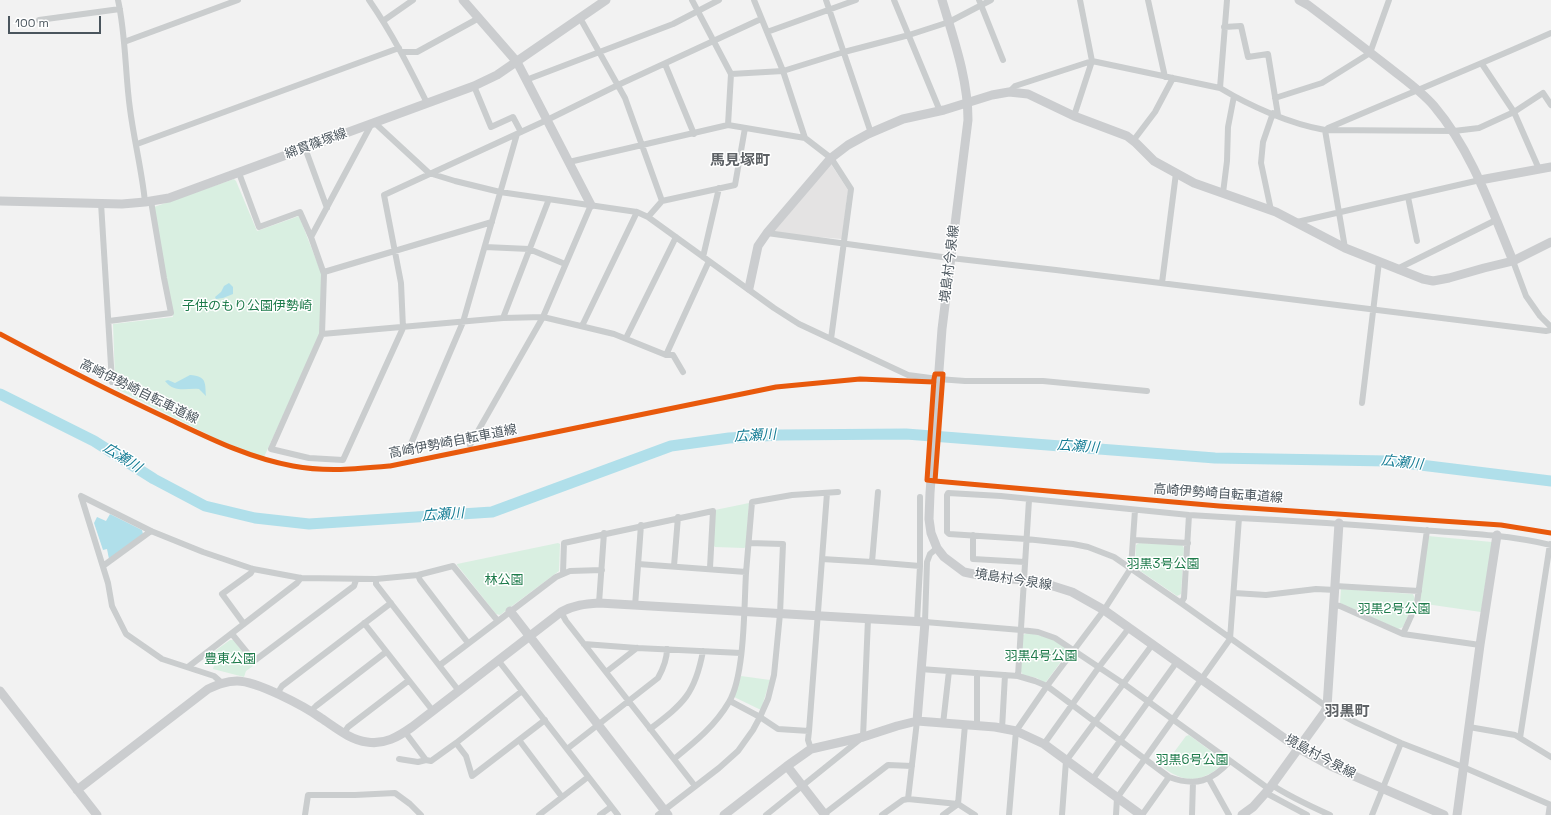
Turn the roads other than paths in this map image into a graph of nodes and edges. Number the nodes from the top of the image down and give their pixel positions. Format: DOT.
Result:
graph roads {
  1 [pos="118,0"];
  2 [pos="238,0"];
  3 [pos="369,0"];
  4 [pos="413,0"];
  5 [pos="463,0"];
  6 [pos="606,0"];
  7 [pos="692,0"];
  8 [pos="719,0"];
  9 [pos="754,0"];
  10 [pos="826,0"];
  11 [pos="856,0"];
  12 [pos="894,0"];
  13 [pos="942,0"];
  14 [pos="991,0"];
  15 [pos="1080,0"];
  16 [pos="1148,0"];
  17 [pos="1227,0"];
  18 [pos="1299,0"];
  19 [pos="1389,0"];
  20 [pos="980,2"];
  21 [pos="120,10"];
  22 [pos="829,10"];
  23 [pos="697,11"];
  24 [pos="479,18"];
  25 [pos="580,18"];
  26 [pos="761,19"];
  27 [pos="40,20"];
  28 [pos="383,21"];
  29 [pos="949,22"];
  30 [pos="1224,27"];
  31 [pos="767,32"];
  32 [pos="1551,33"];
  33 [pos="909,35"];
  34 [pos="714,41"];
  35 [pos="124,42"];
  36 [pos="400,50"];
  37 [pos="844,52"];
  38 [pos="600,53"];
  39 [pos="1370,53"];
  40 [pos="1003,60"];
  41 [pos="1092,61"];
  42 [pos="517,62"];
  43 [pos="665,64"];
  44 [pos="1482,64"];
  45 [pos="783,71"];
  46 [pos="731,74"];
  47 [pos="1165,77"];
  48 [pos="1174,78"];
  49 [pos="526,80"];
  50 [pos="618,85"];
  51 [pos="474,86"];
  52 [pos="1220,88"];
  53 [pos="1416,89"];
  54 [pos="1009,92"];
  55 [pos="1234,96"];
  56 [pos="1275,98"];
  57 [pos="968,102"];
  58 [pos="427,103"];
  59 [pos="1551,105"];
  60 [pos="940,111"];
  61 [pos="1514,112"];
  62 [pos="1275,114"];
  63 [pos="1074,116"];
  64 [pos="547,120"];
  65 [pos="372,123"];
  66 [pos="728,125"];
  67 [pos="746,128"];
  68 [pos="1325,130"];
  69 [pos="1454,131"];
  70 [pos="519,133"];
  71 [pos="871,133"];
  72 [pos="694,134"];
  73 [pos="805,138"];
  74 [pos="1133,141"];
  75 [pos="137,144"];
  76 [pos="643,145"];
  77 [pos="305,148"];
  78 [pos="831,158"];
  79 [pos="569,162"];
  80 [pos="1551,167"];
  81 [pos="1539,169"];
  82 [pos="239,173"];
  83 [pos="429,173"];
  84 [pos="1176,173"];
  85 [pos="1480,180"];
  86 [pos="719,188"];
  87 [pos="500,192"];
  88 [pos="1223,193"];
  89 [pos="1408,197"];
  90 [pos="549,198"];
  91 [pos="662,201"];
  92 [pos="0,202"];
  93 [pos="148,202"];
  94 [pos="101,203"];
  95 [pos="591,205"];
  96 [pos="327,208"];
  97 [pos="1271,210"];
  98 [pos="637,212"];
  99 [pos="1339,213"];
  100 [pos="648,217"];
  101 [pos="1496,220"];
  102 [pos="492,222"];
  103 [pos="1297,222"];
  104 [pos="767,233"];
  105 [pos="676,237"];
  106 [pos="311,238"];
  107 [pos="1417,241"];
  108 [pos="1551,242"];
  109 [pos="843,244"];
  110 [pos="485,247"];
  111 [pos="1345,248"];
  112 [pos="529,249"];
  113 [pos="395,252"];
  114 [pos="703,256"];
  115 [pos="950,258"];
  116 [pos="709,261"];
  117 [pos="1514,261"];
  118 [pos="1379,262"];
  119 [pos="565,264"];
  120 [pos="1397,269"];
  121 [pos="324,272"];
  122 [pos="1162,283"];
  123 [pos="749,288"];
  124 [pos="1374,309"];
  125 [pos="543,317"];
  126 [pos="503,318"];
  127 [pos="109,321"];
  128 [pos="464,322"];
  129 [pos="582,326"];
  130 [pos="1551,327"];
  131 [pos="403,328"];
  132 [pos="1551,330"];
  133 [pos="322,334"];
  134 [pos="626,338"];
  135 [pos="831,339"];
  136 [pos="666,355"];
  137 [pos="683,372"];
  138 [pos="112,382"];
  139 [pos="938,382"];
  140 [pos="1147,391"];
  141 [pos="1362,403"];
  142 [pos="470,445"];
  143 [pos="410,446"];
  144 [pos="838,492"];
  145 [pos="878,492"];
  146 [pos="826,493"];
  147 [pos="920,497"];
  148 [pos="1029,500"];
  149 [pos="1135,510"];
  150 [pos="1189,515"];
  151 [pos="678,517"];
  152 [pos="1239,518"];
  153 [pos="1339,523"];
  154 [pos="641,525"];
  155 [pos="1427,530"];
  156 [pos="151,531"];
  157 [pos="604,533"];
  158 [pos="973,535"];
  159 [pos="1497,535"];
  160 [pos="1026,539"];
  161 [pos="1134,540"];
  162 [pos="749,543"];
  163 [pos="1188,543"];
  164 [pos="1551,544"];
  165 [pos="937,548"];
  166 [pos="822,559"];
  167 [pos="872,562"];
  168 [pos="1025,562"];
  169 [pos="638,564"];
  170 [pos="103,566"];
  171 [pos="674,566"];
  172 [pos="920,566"];
  173 [pos="710,568"];
  174 [pos="1132,568"];
  175 [pos="253,569"];
  176 [pos="602,570"];
  177 [pos="746,572"];
  178 [pos="563,573"];
  179 [pos="418,575"];
  180 [pos="301,578"];
  181 [pos="356,580"];
  182 [pos="376,580"];
  183 [pos="1024,580"];
  184 [pos="1335,588"];
  185 [pos="1418,591"];
  186 [pos="1234,593"];
  187 [pos="391,602"];
  188 [pos="599,603"];
  189 [pos="1181,603"];
  190 [pos="1334,605"];
  191 [pos="635,606"];
  192 [pos="1104,610"];
  193 [pos="510,611"];
  194 [pos="561,612"];
  195 [pos="744,612"];
  196 [pos="780,614"];
  197 [pos="817,617"];
  198 [pos="868,619"];
  199 [pos="497,620"];
  200 [pos="921,622"];
  201 [pos="364,623"];
  202 [pos="244,624"];
  203 [pos="1129,628"];
  204 [pos="1022,630"];
  205 [pos="232,634"];
  206 [pos="1403,634"];
  207 [pos="529,636"];
  208 [pos="1230,639"];
  209 [pos="468,643"];
  210 [pos="584,644"];
  211 [pos="1152,645"];
  212 [pos="1480,645"];
  213 [pos="637,648"];
  214 [pos="1074,649"];
  215 [pos="667,650"];
  216 [pos="703,651"];
  217 [pos="386,652"];
  218 [pos="741,653"];
  219 [pos="498,660"];
  220 [pos="1176,663"];
  221 [pos="440,665"];
  222 [pos="188,667"];
  223 [pos="1099,667"];
  224 [pos="920,669"];
  225 [pos="949,671"];
  226 [pos="606,672"];
  227 [pos="977,673"];
  228 [pos="1005,675"];
  229 [pos="1018,676"];
  230 [pos="1201,679"];
  231 [pos="408,681"];
  232 [pos="222,683"];
  233 [pos="1124,684"];
  234 [pos="1047,686"];
  235 [pos="0,691"];
  236 [pos="459,691"];
  237 [pos="522,691"];
  238 [pos="276,694"];
  239 [pos="628,700"];
  240 [pos="730,701"];
  241 [pos="1148,702"];
  242 [pos="1072,704"];
  243 [pos="1327,707"];
  244 [pos="311,711"];
  245 [pos="433,711"];
  246 [pos="760,717"];
  247 [pos="545,720"];
  248 [pos="1173,720"];
  249 [pos="917,721"];
  250 [pos="1096,722"];
  251 [pos="943,724"];
  252 [pos="598,725"];
  253 [pos="965,726"];
  254 [pos="977,726"];
  255 [pos="1469,727"];
  256 [pos="1002,728"];
  257 [pos="650,729"];
  258 [pos="809,731"];
  259 [pos="405,732"];
  260 [pos="1016,732"];
  261 [pos="344,733"];
  262 [pos="863,737"];
  263 [pos="1520,738"];
  264 [pos="519,740"];
  265 [pos="1121,741"];
  266 [pos="456,743"];
  267 [pos="1401,743"];
  268 [pos="1044,744"];
  269 [pos="1298,748"];
  270 [pos="567,749"];
  271 [pos="811,750"];
  272 [pos="1551,757"];
  273 [pos="399,759"];
  274 [pos="674,759"];
  275 [pos="426,760"];
  276 [pos="1146,760"];
  277 [pos="1066,761"];
  278 [pos="1230,761"];
  279 [pos="787,766"];
  280 [pos="912,766"];
  281 [pos="1463,767"];
  282 [pos="588,777"];
  283 [pos="1169,777"];
  284 [pos="1209,778"];
  285 [pos="1092,780"];
  286 [pos="1193,782"];
  287 [pos="695,786"];
  288 [pos="802,787"];
  289 [pos="1269,789"];
  290 [pos="1383,789"];
  291 [pos="77,790"];
  292 [pos="562,797"];
  293 [pos="1117,798"];
  294 [pos="908,799"];
  295 [pos="958,804"];
  296 [pos="611,806"];
  297 [pos="1551,806"];
  298 [pos="1426,811"];
  299 [pos="663,814"];
  300 [pos="1245,814"];
  301 [pos="97,815"];
  302 [pos="305,815"];
  303 [pos="421,815"];
  304 [pos="539,815"];
  305 [pos="600,815"];
  306 [pos="618,815"];
  307 [pos="724,815"];
  308 [pos="766,815"];
  309 [pos="824,815"];
  310 [pos="882,815"];
  311 [pos="943,815"];
  312 [pos="975,815"];
  313 [pos="1009,815"];
  314 [pos="1062,815"];
  315 [pos="1116,815"];
  316 [pos="1141,815"];
  317 [pos="1192,815"];
  318 [pos="1229,815"];
  319 [pos="1307,815"];
  320 [pos="1330,815"];
  321 [pos="1372,815"];
  322 [pos="1444,815"];
  323 [pos="1457,815"];
  324 [pos="1550,815"];
  1 -- 21 [label="street"];
  2 -- 35 [label="street"];
  3 -- 28 [label="street"];
  4 -- 28 [label="street"];
  5 -- 24 [label="street"];
  6 -- 25 [label="street, 綿貫篠塚線"];
  7 -- 23 [label="street"];
  8 -- 23 [label="street"];
  9 -- 26 [label="street"];
  10 -- 22 [label="street"];
  11 -- 22 [label="street"];
  12 -- 33 [label="street"];
  13 -- 29 [label="street, 境島村今泉線"];
  14 -- 20 [label="street"];
  15 -- 41 [label="street"];
  16 -- 47 [label="street"];
  17 -- 30 [label="street"];
  18 -- 39 [label="street"];
  19 -- 39 [label="street"];
  20 -- 29 [label="street"];
  20 -- 40 [label="street"];
  21 -- 27 [label="street"];
  21 -- 35 [label="street"];
  22 -- 31 [label="street"];
  22 -- 37 [label="street"];
  23 -- 34 [label="street"];
  23 -- 38 [label="street"];
  24 -- 36 [label="street"];
  24 -- 42 [label="street"];
  25 -- 38 [label="street"];
  25 -- 42 [label="street, 綿貫篠塚線"];
  26 -- 31 [label="street"];
  26 -- 34 [label="street"];
  28 -- 36 [label="street"];
  29 -- 33 [label="street"];
  29 -- 57 [label="street, 境島村今泉線"];
  30 -- 52 [label="street"];
  30 -- 56 [label="street"];
  31 -- 45 [label="street"];
  32 -- 44 [label="street"];
  33 -- 37 [label="street"];
  33 -- 60 [label="street"];
  34 -- 43 [label="street"];
  34 -- 46 [label="street"];
  35 -- 75 [label="street"];
  36 -- 58 [label="street"];
  36 -- 75 [label="street"];
  37 -- 45 [label="street"];
  37 -- 71 [label="street"];
  38 -- 49 [label="street"];
  38 -- 50 [label="street"];
  39 -- 53 [label="street"];
  39 -- 56 [label="street"];
  41 -- 47 [label="street"];
  41 -- 54 [label="street"];
  41 -- 63 [label="street"];
  42 -- 49 [label="street"];
  42 -- 51 [label="street, 綿貫篠塚線"];
  43 -- 50 [label="street"];
  43 -- 72 [label="street"];
  44 -- 53 [label="street"];
  44 -- 61 [label="street"];
  45 -- 46 [label="street"];
  45 -- 73 [label="street"];
  46 -- 66 [label="street"];
  47 -- 48 [label="street"];
  48 -- 52 [label="street"];
  48 -- 74 [label="street"];
  49 -- 64 [label="street"];
  50 -- 64 [label="street"];
  50 -- 76 [label="street"];
  51 -- 58 [label="street, 綿貫篠塚線"];
  51 -- 70 [label="street"];
  52 -- 55 [label="street"];
  53 -- 68 [label="street"];
  53 -- 69 [label="street"];
  54 -- 57 [label="street"];
  54 -- 63 [label="street"];
  55 -- 62 [label="street"];
  55 -- 88 [label="street"];
  56 -- 62 [label="street"];
  57 -- 60 [label="street"];
  57 -- 115 [label="street, 境島村今泉線"];
  58 -- 65 [label="street, 綿貫篠塚線"];
  59 -- 61 [label="street"];
  60 -- 71 [label="street"];
  61 -- 69 [label="street"];
  61 -- 81 [label="street"];
  62 -- 68 [label="street"];
  62 -- 97 [label="street"];
  63 -- 74 [label="street"];
  64 -- 70 [label="street"];
  64 -- 79 [label="street"];
  65 -- 77 [label="street, 綿貫篠塚線"];
  65 -- 83 [label="street"];
  65 -- 96 [label="street"];
  66 -- 67 [label="street"];
  66 -- 72 [label="street"];
  67 -- 73 [label="street"];
  67 -- 86 [label="street"];
  68 -- 69 [label="street"];
  68 -- 99 [label="street"];
  69 -- 85 [label="street"];
  70 -- 83 [label="street"];
  70 -- 87 [label="street"];
  71 -- 78 [label="street"];
  72 -- 76 [label="street"];
  73 -- 78 [label="street"];
  74 -- 84 [label="street"];
  75 -- 93 [label="street"];
  76 -- 79 [label="street"];
  76 -- 91 [label="street"];
  77 -- 82 [label="street, 綿貫篠塚線"];
  77 -- 96 [label="street"];
  78 -- 104 [label="street"];
  78 -- 109 [label="street"];
  79 -- 95 [label="street"];
  80 -- 81 [label="street"];
  81 -- 85 [label="street"];
  82 -- 93 [label="street, 綿貫篠塚線"];
  82 -- 106 [label="street"];
  83 -- 87 [label="street"];
  83 -- 113 [label="street"];
  84 -- 88 [label="street"];
  84 -- 122 [label="street"];
  85 -- 89 [label="street"];
  85 -- 101 [label="street"];
  86 -- 91 [label="street"];
  86 -- 114 [label="street"];
  87 -- 90 [label="street"];
  87 -- 102 [label="street"];
  88 -- 97 [label="street"];
  89 -- 99 [label="street"];
  89 -- 107 [label="street"];
  90 -- 95 [label="street"];
  90 -- 112 [label="street"];
  91 -- 100 [label="street"];
  92 -- 94 [label="street, 綿貫篠塚線"];
  93 -- 94 [label="street, 綿貫篠塚線"];
  93 -- 127 [label="street"];
  94 -- 127 [label="street"];
  95 -- 98 [label="street"];
  95 -- 119 [label="street"];
  96 -- 106 [label="street"];
  97 -- 103 [label="street"];
  98 -- 100 [label="street"];
  98 -- 129 [label="street"];
  99 -- 103 [label="street"];
  99 -- 111 [label="street"];
  100 -- 105 [label="street"];
  101 -- 117 [label="street"];
  101 -- 120 [label="street"];
  102 -- 110 [label="street"];
  102 -- 113 [label="street"];
  103 -- 111 [label="street"];
  104 -- 109 [label="street"];
  104 -- 123 [label="street"];
  105 -- 114 [label="street"];
  105 -- 134 [label="street"];
  106 -- 121 [label="street"];
  108 -- 117 [label="street"];
  109 -- 115 [label="street"];
  109 -- 135 [label="street"];
  110 -- 112 [label="street"];
  110 -- 128 [label="street"];
  111 -- 118 [label="street"];
  112 -- 119 [label="street"];
  112 -- 126 [label="street"];
  113 -- 121 [label="street"];
  113 -- 131 [label="street"];
  114 -- 116 [label="street"];
  115 -- 122 [label="street"];
  115 -- 139 [label="street, 境島村今泉線"];
  116 -- 123 [label="street"];
  116 -- 136 [label="street"];
  117 -- 120 [label="street"];
  117 -- 130 [label="street"];
  118 -- 120 [label="street"];
  118 -- 124 [label="street"];
  119 -- 125 [label="street"];
  121 -- 133 [label="street"];
  122 -- 124 [label="street"];
  123 -- 135 [label="street"];
  124 -- 132 [label="street"];
  124 -- 141 [label="street"];
  125 -- 126 [label="street"];
  125 -- 129 [label="street"];
  125 -- 142 [label="street"];
  126 -- 128 [label="street"];
  127 -- 138 [label="street"];
  128 -- 131 [label="street"];
  128 -- 143 [label="street"];
  129 -- 134 [label="street"];
  131 -- 133 [label="street"];
  131 -- 133 [label="street"];
  134 -- 136 [label="street"];
  135 -- 139 [label="street"];
  136 -- 137 [label="street"];
  139 -- 140 [label="street"];
  139 -- 165 [label="street, 境島村今泉線"];
  144 -- 146 [label="street"];
  145 -- 167 [label="street"];
  146 -- 162 [label="street"];
  146 -- 166 [label="street"];
  147 -- 172 [label="street"];
  148 -- 149 [label="street"];
  148 -- 158 [label="street"];
  148 -- 160 [label="street"];
  149 -- 150 [label="street"];
  149 -- 161 [label="street"];
  150 -- 152 [label="street"];
  150 -- 163 [label="street"];
  151 -- 154 [label="street"];
  151 -- 171 [label="street"];
  151 -- 173 [label="street"];
  152 -- 153 [label="street"];
  152 -- 186 [label="street"];
  153 -- 155 [label="street"];
  153 -- 184 [label="street"];
  154 -- 157 [label="street"];
  154 -- 169 [label="street"];
  155 -- 159 [label="street"];
  155 -- 185 [label="street"];
  156 -- 170 [label="street"];
  156 -- 170 [label="street"];
  156 -- 175 [label="street"];
  157 -- 176 [label="street"];
  157 -- 178 [label="street"];
  158 -- 160 [label="street"];
  158 -- 168 [label="street"];
  159 -- 164 [label="street"];
  159 -- 212 [label="street"];
  160 -- 168 [label="street"];
  160 -- 174 [label="street"];
  161 -- 163 [label="street"];
  161 -- 174 [label="street"];
  162 -- 177 [label="street"];
  162 -- 196 [label="street"];
  163 -- 189 [label="street"];
  164 -- 263 [label="street"];
  165 -- 183 [label="street, 境島村今泉線"];
  165 -- 200 [label="street"];
  166 -- 167 [label="street"];
  166 -- 197 [label="street"];
  167 -- 172 [label="street"];
  168 -- 183 [label="street"];
  169 -- 171 [label="street"];
  169 -- 191 [label="street"];
  170 -- 222 [label="street"];
  171 -- 173 [label="street"];
  172 -- 200 [label="street"];
  173 -- 177 [label="street"];
  174 -- 189 [label="street"];
  174 -- 192 [label="street"];
  175 -- 180 [label="street"];
  175 -- 202 [label="street"];
  176 -- 178 [label="street"];
  176 -- 188 [label="street"];
  177 -- 195 [label="street"];
  178 -- 193 [label="street"];
  179 -- 182 [label="street"];
  179 -- 199 [label="street"];
  179 -- 209 [label="street"];
  180 -- 181 [label="street"];
  180 -- 202 [label="street"];
  181 -- 182 [label="street"];
  181 -- 205 [label="street"];
  182 -- 187 [label="street"];
  183 -- 192 [label="street, 境島村今泉線"];
  183 -- 204 [label="street"];
  184 -- 185 [label="street"];
  184 -- 186 [label="street"];
  184 -- 190 [label="street"];
  185 -- 206 [label="street"];
  186 -- 208 [label="street"];
  187 -- 201 [label="street"];
  187 -- 221 [label="street"];
  188 -- 191 [label="street"];
  188 -- 194 [label="street"];
  189 -- 208 [label="street"];
  190 -- 206 [label="street"];
  190 -- 243 [label="street"];
  191 -- 195 [label="street"];
  192 -- 203 [label="street, 境島村今泉線"];
  192 -- 214 [label="street"];
  193 -- 199 [label="street"];
  193 -- 207 [label="street"];
  194 -- 207 [label="street"];
  194 -- 210 [label="street"];
  195 -- 196 [label="street"];
  195 -- 218 [label="street"];
  196 -- 197 [label="street"];
  196 -- 246 [label="street"];
  197 -- 198 [label="street"];
  197 -- 258 [label="street"];
  198 -- 200 [label="street"];
  198 -- 262 [label="street"];
  199 -- 209 [label="street"];
  200 -- 204 [label="street"];
  200 -- 224 [label="street"];
  201 -- 217 [label="street"];
  201 -- 238 [label="street"];
  202 -- 205 [label="street"];
  203 -- 211 [label="street, 境島村今泉線"];
  203 -- 223 [label="street"];
  204 -- 214 [label="street"];
  204 -- 229 [label="street"];
  205 -- 222 [label="street"];
  206 -- 212 [label="street"];
  207 -- 219 [label="street"];
  207 -- 252 [label="street"];
  208 -- 230 [label="street"];
  208 -- 243 [label="street"];
  209 -- 221 [label="street"];
  210 -- 213 [label="street"];
  210 -- 226 [label="street"];
  211 -- 220 [label="street, 境島村今泉線"];
  211 -- 233 [label="street"];
  212 -- 255 [label="street"];
  213 -- 215 [label="street"];
  213 -- 226 [label="street"];
  214 -- 223 [label="street"];
  214 -- 234 [label="street"];
  215 -- 216 [label="street"];
  215 -- 239 [label="street"];
  216 -- 218 [label="street"];
  216 -- 257 [label="street"];
  217 -- 231 [label="street"];
  217 -- 244 [label="street"];
  218 -- 240 [label="street"];
  219 -- 236 [label="street"];
  219 -- 237 [label="street"];
  220 -- 230 [label="street, 境島村今泉線"];
  220 -- 241 [label="street"];
  221 -- 236 [label="street"];
  222 -- 232 [label="street"];
  223 -- 233 [label="street"];
  223 -- 242 [label="street"];
  224 -- 225 [label="street"];
  224 -- 249 [label="street"];
  225 -- 227 [label="street"];
  225 -- 251 [label="street"];
  226 -- 239 [label="street"];
  227 -- 228 [label="street"];
  227 -- 254 [label="street"];
  228 -- 229 [label="street"];
  228 -- 256 [label="street"];
  229 -- 234 [label="street"];
  230 -- 248 [label="street"];
  230 -- 269 [label="street, 境島村今泉線"];
  231 -- 245 [label="street"];
  231 -- 261 [label="street"];
  232 -- 238 [label="street"];
  232 -- 291 [label="street"];
  233 -- 241 [label="street"];
  233 -- 250 [label="street"];
  234 -- 242 [label="street"];
  234 -- 260 [label="street"];
  235 -- 291 [label="street"];
  236 -- 245 [label="street"];
  237 -- 247 [label="street"];
  237 -- 266 [label="street"];
  238 -- 244 [label="street"];
  239 -- 252 [label="street"];
  239 -- 257 [label="street"];
  240 -- 246 [label="street"];
  240 -- 274 [label="street"];
  241 -- 248 [label="street"];
  241 -- 265 [label="street"];
  242 -- 250 [label="street"];
  242 -- 268 [label="street"];
  243 -- 267 [label="street"];
  243 -- 269 [label="street"];
  244 -- 261 [label="street"];
  245 -- 259 [label="street"];
  246 -- 258 [label="street"];
  246 -- 287 [label="street"];
  247 -- 264 [label="street"];
  247 -- 270 [label="street"];
  248 -- 276 [label="street"];
  248 -- 278 [label="street"];
  249 -- 251 [label="street"];
  249 -- 262 [label="street"];
  249 -- 280 [label="street"];
  250 -- 265 [label="street"];
  250 -- 277 [label="street"];
  251 -- 253 [label="street"];
  252 -- 270 [label="street"];
  252 -- 299 [label="street"];
  253 -- 254 [label="street"];
  253 -- 295 [label="street"];
  254 -- 256 [label="street"];
  255 -- 263 [label="street"];
  255 -- 281 [label="street"];
  256 -- 260 [label="street"];
  257 -- 274 [label="street"];
  258 -- 271 [label="street"];
  259 -- 261 [label="street"];
  259 -- 275 [label="street"];
  260 -- 268 [label="street"];
  260 -- 313 [label="street"];
  262 -- 271 [label="street"];
  262 -- 288 [label="street"];
  263 -- 272 [label="street"];
  264 -- 266 [label="street"];
  264 -- 292 [label="street"];
  265 -- 276 [label="street"];
  265 -- 285 [label="street"];
  266 -- 275 [label="street"];
  267 -- 281 [label="street"];
  267 -- 290 [label="street"];
  268 -- 277 [label="street"];
  269 -- 289 [label="street"];
  269 -- 290 [label="street, 境島村今泉線"];
  270 -- 282 [label="street"];
  271 -- 279 [label="street"];
  273 -- 275 [label="street"];
  274 -- 287 [label="street"];
  276 -- 283 [label="street"];
  276 -- 293 [label="street"];
  277 -- 285 [label="street"];
  277 -- 314 [label="street"];
  278 -- 284 [label="street"];
  278 -- 289 [label="street"];
  279 -- 288 [label="street"];
  279 -- 307 [label="street"];
  280 -- 294 [label="street"];
  280 -- 309 [label="street"];
  281 -- 297 [label="street"];
  281 -- 323 [label="street"];
  282 -- 292 [label="street"];
  282 -- 296 [label="street"];
  283 -- 286 [label="street"];
  283 -- 316 [label="street"];
  284 -- 286 [label="street"];
  284 -- 318 [label="street"];
  285 -- 293 [label="street"];
  286 -- 317 [label="street"];
  287 -- 299 [label="street"];
  288 -- 308 [label="street"];
  288 -- 309 [label="street"];
  289 -- 300 [label="street"];
  289 -- 319 [label="street"];
  289 -- 320 [label="street"];
  290 -- 298 [label="street, 境島村今泉線"];
  290 -- 321 [label="street"];
  291 -- 301 [label="street"];
  292 -- 304 [label="street"];
  293 -- 315 [label="street"];
  293 -- 316 [label="street"];
  294 -- 295 [label="street"];
  294 -- 310 [label="street"];
  295 -- 311 [label="street"];
  295 -- 312 [label="street"];
  296 -- 305 [label="street"];
  296 -- 306 [label="street"];
  297 -- 324 [label="street"];
  298 -- 322 [label="street, 境島村今泉線"];
  302 -- 303 [label="street"];
}
